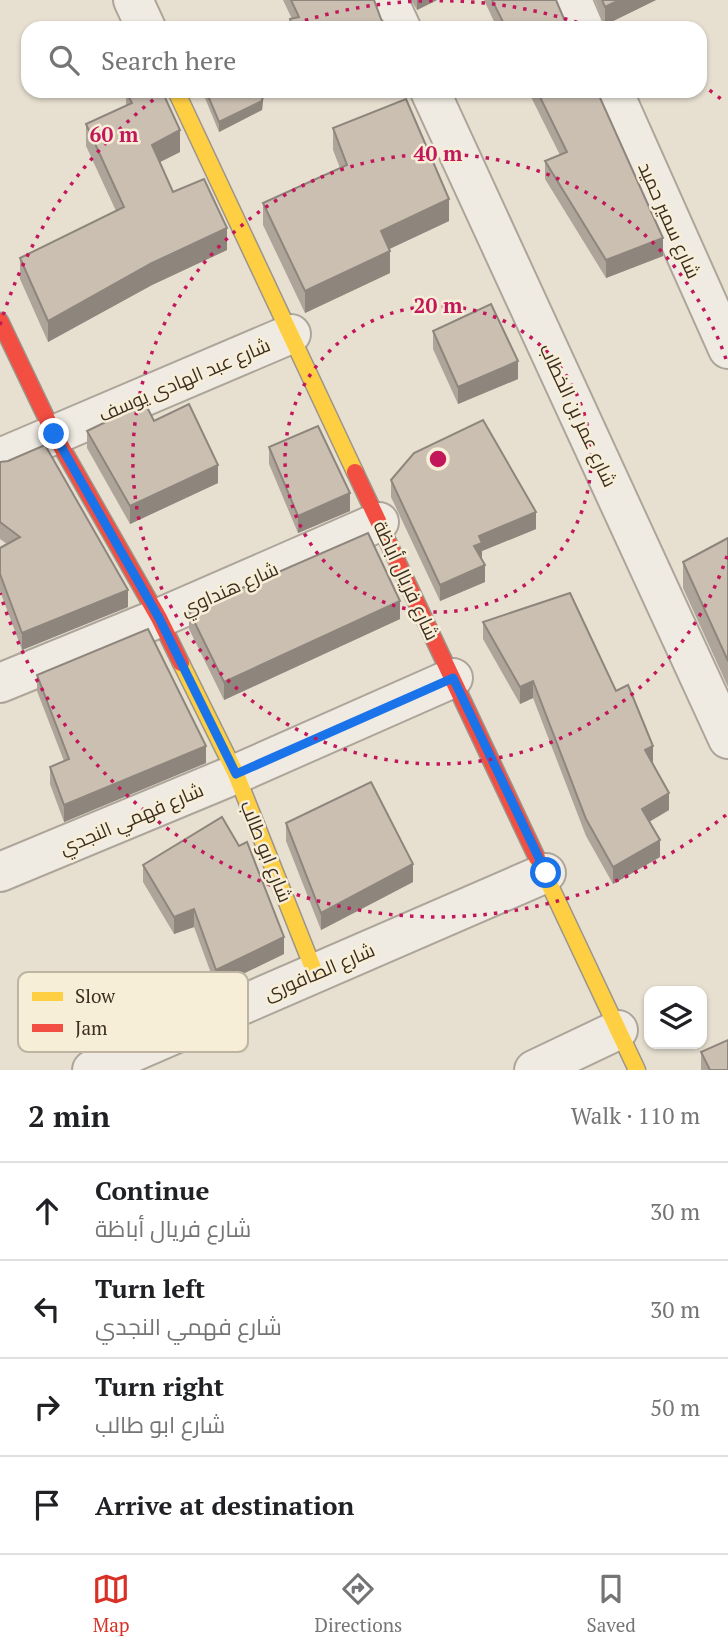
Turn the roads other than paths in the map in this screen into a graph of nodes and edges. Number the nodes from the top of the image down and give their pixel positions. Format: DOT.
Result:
graph roads {
  1 [pos="133,0"];
  2 [pos="388,0"];
  3 [pos="572,0"];
  4 [pos="143,21"];
  5 [pos="398,21"];
  6 [pos="581,21"];
  7 [pos="179,98"];
  8 [pos="433,98"];
  9 [pos="615,98"];
  10 [pos="291,334"];
  11 [pos="725,337"];
  12 [pos="5,344"];
  13 [pos="54,434"];
  14 [pos="0,458"];
  15 [pos="379,522"];
  16 [pos="159,618"];
  17 [pos="453,678"];
  18 [pos="0,683"];
  19 [pos="728,739"];
  20 [pos="236,774"];
  21 [pos="0,872"];
  22 [pos="546,873"];
  23 [pos="315,973"];
  24 [pos="248,1002"];
  25 [pos="618,1030"];
  26 [pos="133,1052"];
  27 [pos="92,1070"];
  28 [pos="534,1070"];
  29 [pos="637,1070"];
  1 -- 4 [label="street"];
  2 -- 5 [label="street"];
  3 -- 6 [label="street"];
  7 -- 10 [label="street, شارع فريال أباظة"];
  8 -- 19 [label="street, شارع عمر بن الخطاب"];
  9 -- 11 [label="street, شارع سمير حميد"];
  10 -- 13 [label="street, شارع عبد الهادى يوسف"];
  10 -- 15 [label="street, شارع فريال أباظة"];
  12 -- 13 [label="street, شارع ابو طالب"];
  13 -- 14 [label="street, شارع عبد الهادى يوسف"];
  13 -- 16 [label="street, شارع ابو طالب"];
  15 -- 16 [label="street, شارع هنداوي"];
  15 -- 17 [label="street, شارع فريال أباظة"];
  16 -- 18 [label="street, شارع هنداوي"];
  16 -- 20 [label="street, شارع ابو طالب"];
  17 -- 20 [label="street, شارع فهمي النجدي"];
  17 -- 22 [label="street, شارع فريال أباظة"];
  20 -- 21 [label="street, شارع فهمي النجدي"];
  20 -- 23 [label="street, شارع ابو طالب"];
  22 -- 23 [label="street, شارع الصافورى"];
  22 -- 25 [label="street, شارع فريال أباظة"];
  23 -- 24 [label="street, شارع الصافورى"];
  25 -- 28 [label="street"];
  25 -- 29 [label="street, شارع فريال أباظة"];
  26 -- 27 [label="street, شارع الصافورى"];
}
